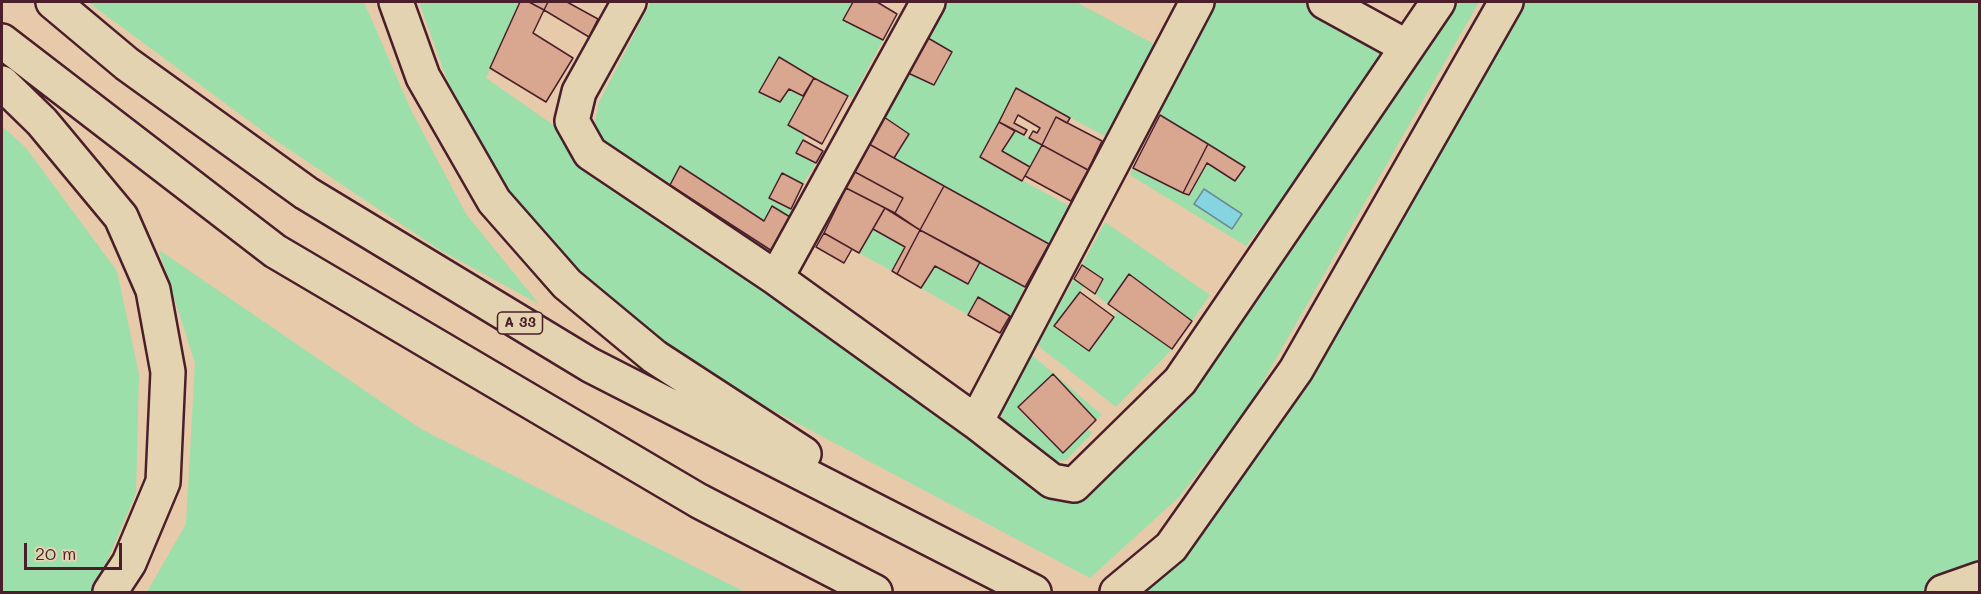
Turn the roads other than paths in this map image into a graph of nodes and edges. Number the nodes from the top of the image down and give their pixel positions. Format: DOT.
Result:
graph roads {
  1 [pos="53,2"];
  2 [pos="396,2"];
  3 [pos="629,2"];
  4 [pos="928,2"];
  5 [pos="1197,2"];
  6 [pos="1325,2"];
  7 [pos="1438,2"];
  8 [pos="1506,2"];
  9 [pos="2,40"];
  10 [pos="1407,46"];
  11 [pos="2,83"];
  12 [pos="777,278"];
  13 [pos="976,422"];
  14 [pos="1980,579"];
  15 [pos="1028,590"];
  16 [pos="110,592"];
  17 [pos="875,592"];
  18 [pos="1117,592"];
  19 [pos="1943,592"];
  1 -- 15 [label="main road, A 33"];
  2 -- 15 [label="main road"];
  3 -- 12 [label="main road"];
  4 -- 12 [label="main road"];
  5 -- 13 [label="main road"];
  6 -- 10 [label="main road"];
  7 -- 10 [label="main road"];
  8 -- 18 [label="main road"];
  9 -- 17 [label="main road"];
  10 -- 13 [label="main road"];
  11 -- 16 [label="main road"];
  12 -- 13 [label="main road"];
  14 -- 19 [label="main road"];
}
